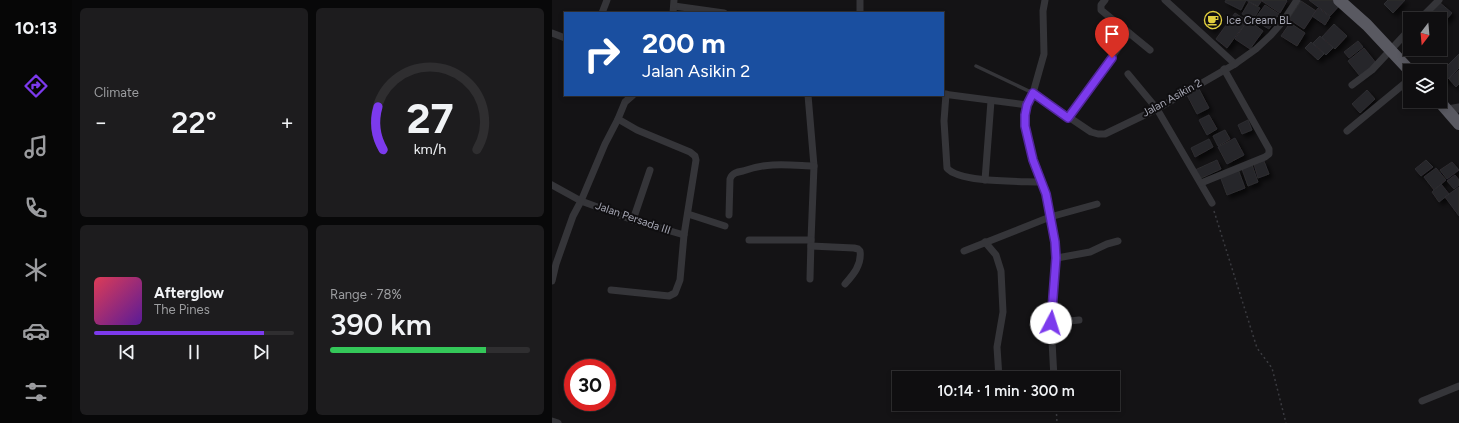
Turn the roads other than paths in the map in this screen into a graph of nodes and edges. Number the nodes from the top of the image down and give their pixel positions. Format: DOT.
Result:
graph roads {
  1 [pos="607,0"];
  2 [pos="860,0"];
  3 [pos="1045,0"];
  4 [pos="1105,0"];
  5 [pos="1165,0"];
  6 [pos="1296,0"];
  7 [pos="1439,0"];
  8 [pos="1341,1"];
  9 [pos="674,6"];
  10 [pos="602,12"];
  11 [pos="717,12"];
  12 [pos="860,12"];
  13 [pos="1427,12"];
  14 [pos="552,33"];
  15 [pos="1129,34"];
  16 [pos="1403,36"];
  17 [pos="564,38"];
  18 [pos="1150,50"];
  19 [pos="1391,50"];
  20 [pos="1235,64"];
  21 [pos="1404,64"];
  22 [pos="976,66"];
  23 [pos="1224,69"];
  24 [pos="1128,74"];
  25 [pos="1352,85"];
  26 [pos="1403,85"];
  27 [pos="1033,93"];
  28 [pos="945,94"];
  29 [pos="632,96"];
  30 [pos="808,96"];
  31 [pos="991,101"];
  32 [pos="1027,105"];
  33 [pos="1157,108"];
  34 [pos="1453,109"];
  35 [pos="1068,118"];
  36 [pos="618,120"];
  37 [pos="1459,124"];
  38 [pos="1347,131"];
  39 [pos="814,166"];
  40 [pos="650,170"];
  41 [pos="985,180"];
  42 [pos="1041,182"];
  43 [pos="1201,183"];
  44 [pos="552,185"];
  45 [pos="581,201"];
  46 [pos="1212,203"];
  47 [pos="1097,204"];
  48 [pos="688,214"];
  49 [pos="729,215"];
  50 [pos="1050,217"];
  51 [pos="633,220"];
  52 [pos="725,226"];
  53 [pos="684,235"];
  54 [pos="749,240"];
  55 [pos="1118,241"];
  56 [pos="985,242"];
  57 [pos="811,243"];
  58 [pos="964,251"];
  59 [pos="1056,258"];
  60 [pos="810,279"];
  61 [pos="552,281"];
  62 [pos="845,284"];
  63 [pos="611,290"];
  64 [pos="1079,320"];
  65 [pos="1051,323"];
  66 [pos="999,371"];
  67 [pos="1054,371"];
  68 [pos="1459,386"];
  69 [pos="1422,401"];
  70 [pos="552,421"];
  71 [pos="558,423"];
  1 -- 10 [label="street"];
  2 -- 12 [label="street"];
  3 -- 27 [label="street"];
  4 -- 15 [label="street"];
  5 -- 20 [label="street"];
  6 -- 20 [label="street, Jalan Asikin 2"];
  7 -- 13 [label="street"];
  8 -- 19 [label="highway"];
  9 -- 11 [label="street"];
  14 -- 17 [label="street"];
  15 -- 18 [label="street"];
  15 -- 35 [label="street"];
  16 -- 19 [label="street"];
  19 -- 21 [label="highway"];
  19 -- 25 [label="street"];
  20 -- 23 [label="street, Jalan Asikin 2"];
  22 -- 27 [label="lane"];
  23 -- 33 [label="street, Jalan Asikin 2"];
  23 -- 43 [label="street"];
  24 -- 33 [label="street"];
  26 -- 38 [label="street"];
  27 -- 32 [label="street"];
  27 -- 35 [label="street, Jalan Asikin 2"];
  28 -- 31 [label="street"];
  28 -- 41 [label="street"];
  29 -- 36 [label="street"];
  30 -- 39 [label="street"];
  31 -- 32 [label="street"];
  31 -- 41 [label="street"];
  32 -- 42 [label="street"];
  33 -- 35 [label="street, Jalan Asikin 2"];
  33 -- 43 [label="street"];
  34 -- 37 [label="highway"];
  36 -- 45 [label="street"];
  36 -- 48 [label="street"];
  39 -- 49 [label="street"];
  39 -- 57 [label="street"];
  40 -- 51 [label="street"];
  41 -- 42 [label="street"];
  42 -- 50 [label="street"];
  43 -- 46 [label="street"];
  44 -- 45 [label="street, Jalan Persada III"];
  45 -- 51 [label="street, Jalan Persada III"];
  45 -- 61 [label="street"];
  47 -- 50 [label="street"];
  48 -- 52 [label="street"];
  48 -- 53 [label="street"];
  50 -- 56 [label="street"];
  50 -- 59 [label="street"];
  51 -- 53 [label="street, Jalan Persada III"];
  53 -- 63 [label="street"];
  54 -- 57 [label="street"];
  55 -- 59 [label="street"];
  56 -- 58 [label="street"];
  56 -- 66 [label="street"];
  57 -- 60 [label="street"];
  57 -- 62 [label="street"];
  59 -- 65 [label="street"];
  64 -- 65 [label="street"];
  65 -- 67 [label="street"];
  68 -- 69 [label="street"];
  70 -- 71 [label="street"];
}
